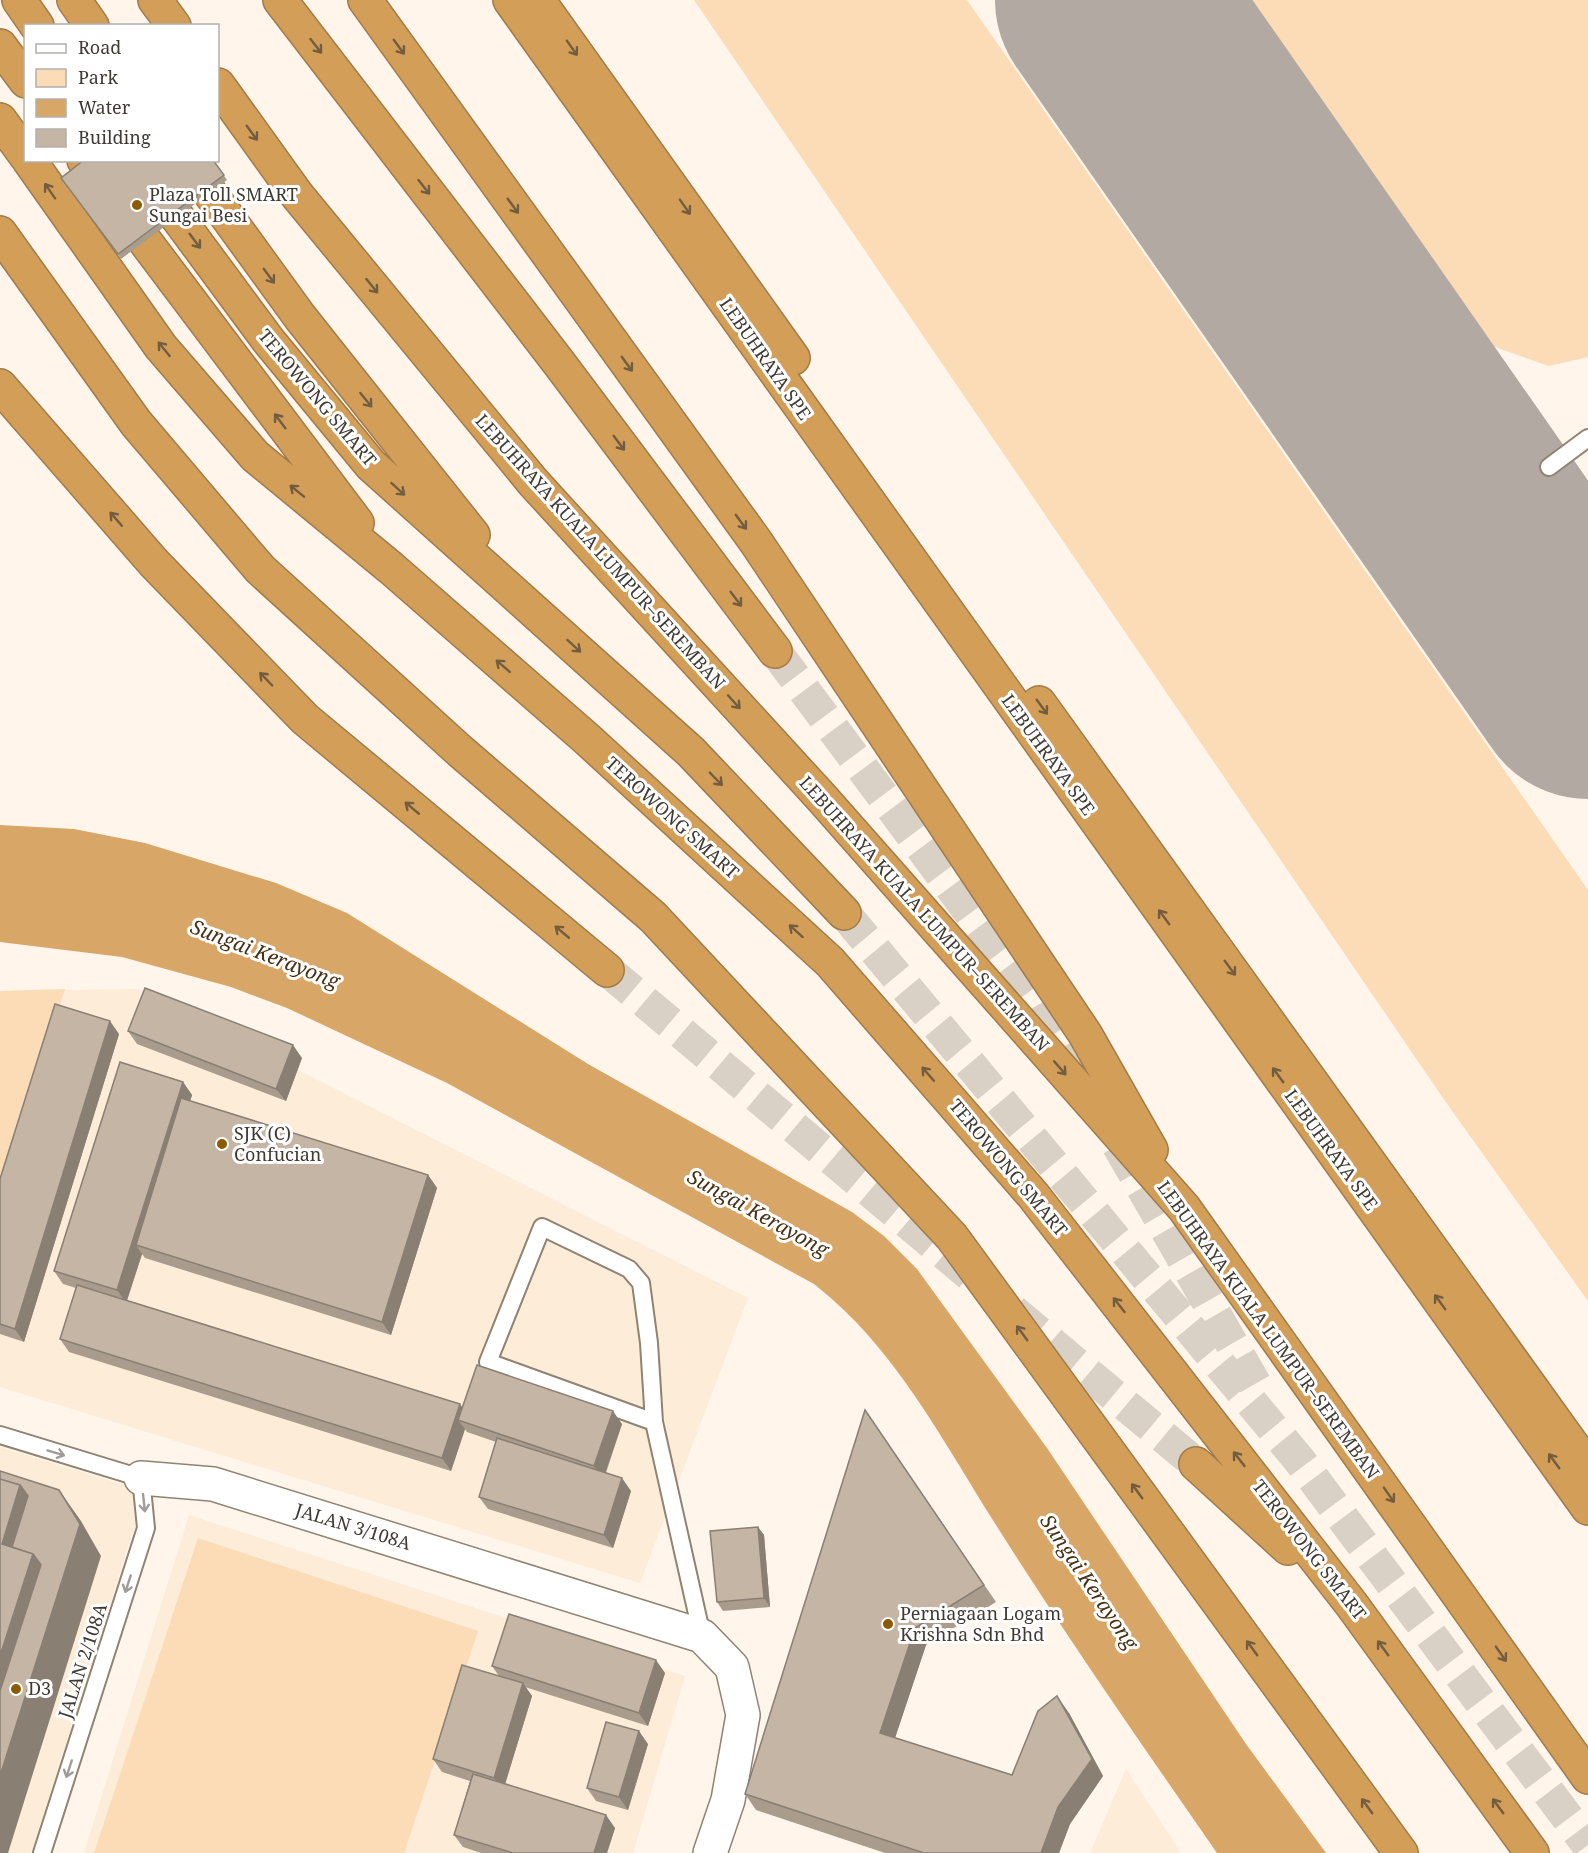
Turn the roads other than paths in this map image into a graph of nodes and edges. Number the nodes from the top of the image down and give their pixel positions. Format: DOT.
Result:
graph roads {
  1 [pos="19,0"];
  2 [pos="74,0"];
  3 [pos="155,0"];
  4 [pos="280,0"];
  5 [pos="365,0"];
  6 [pos="510,0"];
  7 [pos="538,0"];
  8 [pos="36,24"];
  9 [pos="91,24"];
  10 [pos="173,24"];
  11 [pos="0,46"];
  12 [pos="24,78"];
  13 [pos="219,87"];
  14 [pos="0,120"];
  15 [pos="24,153"];
  16 [pos="30,162"];
  17 [pos="86,162"];
  18 [pos="136,162"];
  19 [pos="187,162"];
  20 [pos="0,233"];
  21 [pos="0,386"];
  22 [pos="1588,438"];
  23 [pos="1549,467"];
  24 [pos="391,568"];
  25 [pos="531,606"];
  26 [pos="775,651"];
  27 [pos="844,913"];
  28 [pos="607,970"];
  29 [pos="1184,1208"];
  30 [pos="654,1422"];
  31 [pos="0,1436"];
  32 [pos="1196,1464"];
  33 [pos="1588,1467"];
  34 [pos="141,1478"];
  35 [pos="1588,1508"];
  36 [pos="1352,1605"];
  37 [pos="702,1636"];
  38 [pos="1588,1777"];
  39 [pos="42,1853"];
  40 [pos="710,1853"];
  41 [pos="1401,1853"];
  42 [pos="1532,1853"];
  1 -- 8 [label="highway"];
  2 -- 9 [label="highway"];
  3 -- 10 [label="highway"];
  4 -- 26 [label="highway, one-way"];
  5 -- 29 [label="highway, one-way"];
  35 -- 6 [label="highway, LEBUHRAYA SPE, one-way"];
  7 -- 33 [label="highway, LEBUHRAYA SPE, one-way"];
  11 -- 12 [label="highway"];
  13 -- 29 [label="highway, LEBUHRAYA KUALA LUMPUR–SEREMBAN, one-way"];
  14 -- 15 [label="highway"];
  24 -- 16 [label="highway, TEROWONG SMART, one-way"];
  24 -- 17 [label="highway, TEROWONG SMART, one-way"];
  18 -- 25 [label="highway, TEROWONG SMART, one-way"];
  19 -- 25 [label="highway, TEROWONG SMART, one-way"];
  41 -- 20 [label="highway, one-way"];
  28 -- 21 [label="highway, one-way"];
  22 -- 23 [label="lane"];
  36 -- 24 [label="highway, TEROWONG SMART, one-way"];
  25 -- 27 [label="highway, TEROWONG SMART, one-way"];
  29 -- 38 [label="highway, LEBUHRAYA KUALA LUMPUR–SEREMBAN, one-way"];
  30 -- 30 [label="lane"];
  30 -- 37 [label="lane"];
  31 -- 34 [label="lane, JALAN 3/108A, one-way"];
  32 -- 36 [label="highway"];
  34 -- 37 [label="street, JALAN 3/108A"];
  34 -- 39 [label="lane, JALAN 2/108A, one-way"];
  42 -- 36 [label="highway, TEROWONG SMART, one-way"];
  37 -- 40 [label="street"];
}
